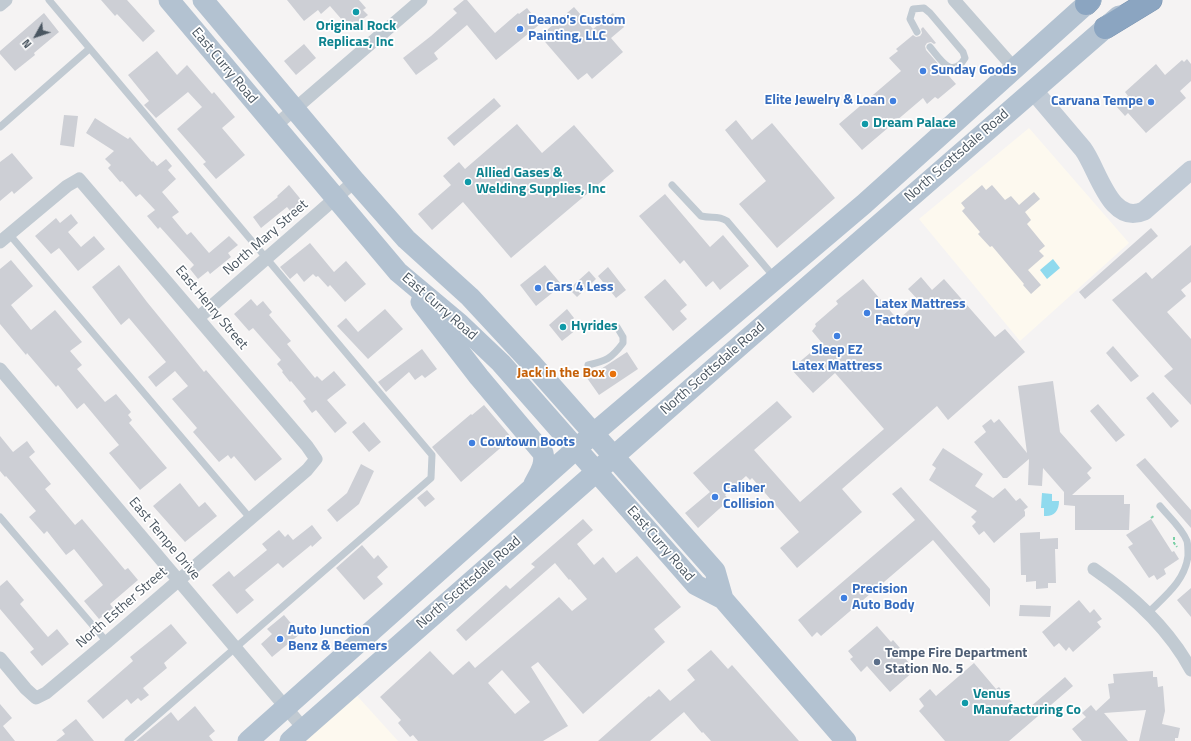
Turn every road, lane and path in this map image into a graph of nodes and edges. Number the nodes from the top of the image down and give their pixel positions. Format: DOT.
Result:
graph roads {
  1 [pos="6,0"];
  2 [pos="49,0"];
  3 [pos="169,0"];
  4 [pos="203,0"];
  5 [pos="421,0"];
  6 [pos="954,0"];
  7 [pos="1139,0"];
  8 [pos="1151,0"];
  9 [pos="1085,4"];
  10 [pos="0,5"];
  11 [pos="1105,28"];
  12 [pos="917,32"];
  13 [pos="930,48"];
  14 [pos="89,50"];
  15 [pos="1014,69"];
  16 [pos="1033,90"];
  17 [pos="295,109"];
  18 [pos="275,126"];
  19 [pos="0,127"];
  20 [pos="1191,170"];
  21 [pos="940,171"];
  22 [pos="355,181"];
  23 [pos="672,185"];
  24 [pos="336,198"];
  25 [pos="5,238"];
  26 [pos="267,259"];
  27 [pos="398,272"];
  28 [pos="775,278"];
  29 [pos="198,318"];
  30 [pos="617,327"];
  31 [pos="588,365"];
  32 [pos="0,370"];
  33 [pos="594,433"];
  34 [pos="577,449"];
  35 [pos="614,456"];
  36 [pos="316,459"];
  37 [pos="596,471"];
  38 [pos="532,488"];
  39 [pos="1158,510"];
  40 [pos="0,517"];
  41 [pos="250,518"];
  42 [pos="1151,518"];
  43 [pos="1174,532"];
  44 [pos="1180,550"];
  45 [pos="1094,569"];
  46 [pos="178,580"];
  47 [pos="724,599"];
  48 [pos="1148,613"];
  49 [pos="107,642"];
  50 [pos="236,648"];
  51 [pos="0,658"];
  52 [pos="1191,670"];
  53 [pos="286,708"];
  54 [pos="297,735"];
  55 [pos="128,741"];
  56 [pos="248,741"];
  57 [pos="846,741"];
  1 -- 10 [label="street"];
  2 -- 14 [label="lane"];
  3 -- 18 [label="main road, East Curry Road"];
  4 -- 17 [label="main road, East Curry Road"];
  5 -- 17 [label="street"];
  6 -- 15 [label="street"];
  7 -- 11 [label="main road, North Scottsdale Road"];
  8 -- 11 [label="highway"];
  9 -- 15 [label="main road, North Scottsdale Road"];
  9 -- 16 [label="main road"];
  11 -- 16 [label="main road, North Scottsdale Road"];
  12 -- 13 [label="lane"];
  14 -- 19 [label="lane"];
  14 -- 26 [label="lane"];
  15 -- 21 [label="main road"];
  15 -- 28 [label="main road, North Scottsdale Road"];
  16 -- 20 [label="street"];
  16 -- 21 [label="main road, North Scottsdale Road"];
  17 -- 18 [label="street"];
  17 -- 22 [label="main road, East Curry Road"];
  18 -- 24 [label="main road, East Curry Road"];
  21 -- 35 [label="main road, North Scottsdale Road"];
  22 -- 24 [label="street, North Mary Street"];
  22 -- 33 [label="main road, East Curry Road"];
  23 -- 28 [label="lane"];
  24 -- 26 [label="street, North Mary Street"];
  24 -- 27 [label="main road, East Curry Road"];
  25 -- 29 [label="street, East Henry Street"];
  25 -- 41 [label="lane"];
  26 -- 29 [label="street, North Mary Street"];
  26 -- 50 [label="lane"];
  27 -- 34 [label="main road, East Curry Road"];
  27 -- 38 [label="main road"];
  28 -- 33 [label="main road, North Scottsdale Road"];
  29 -- 36 [label="street, East Henry Street"];
  30 -- 31 [label="lane"];
  32 -- 46 [label="street, East Tempe Drive"];
  33 -- 34 [label="main road, North Scottsdale Road"];
  33 -- 35 [label="main road, East Curry Road"];
  34 -- 37 [label="main road, East Curry Road"];
  34 -- 38 [label="main road, North Scottsdale Road"];
  35 -- 37 [label="main road, North Scottsdale Road"];
  35 -- 47 [label="main road, East Curry Road"];
  36 -- 41 [label="street, North Esther Street"];
  37 -- 47 [label="main road, East Curry Road"];
  37 -- 54 [label="main road, North Scottsdale Road"];
  38 -- 53 [label="main road, North Scottsdale Road"];
  39 -- 42 [label="path"];
  39 -- 48 [label="lane"];
  40 -- 49 [label="lane"];
  41 -- 46 [label="street, North Esther Street"];
  43 -- 44 [label="path"];
  45 -- 48 [label="street"];
  46 -- 49 [label="street, North Esther Street"];
  46 -- 50 [label="street, East Tempe Drive"];
  47 -- 57 [label="main road, East Curry Road"];
  48 -- 52 [label="street"];
  49 -- 51 [label="street, North Esther Street"];
  50 -- 53 [label="street, East Tempe Drive"];
  50 -- 55 [label="lane"];
  53 -- 54 [label="street, East Tempe Drive"];
  53 -- 56 [label="main road, North Scottsdale Road"];
}
